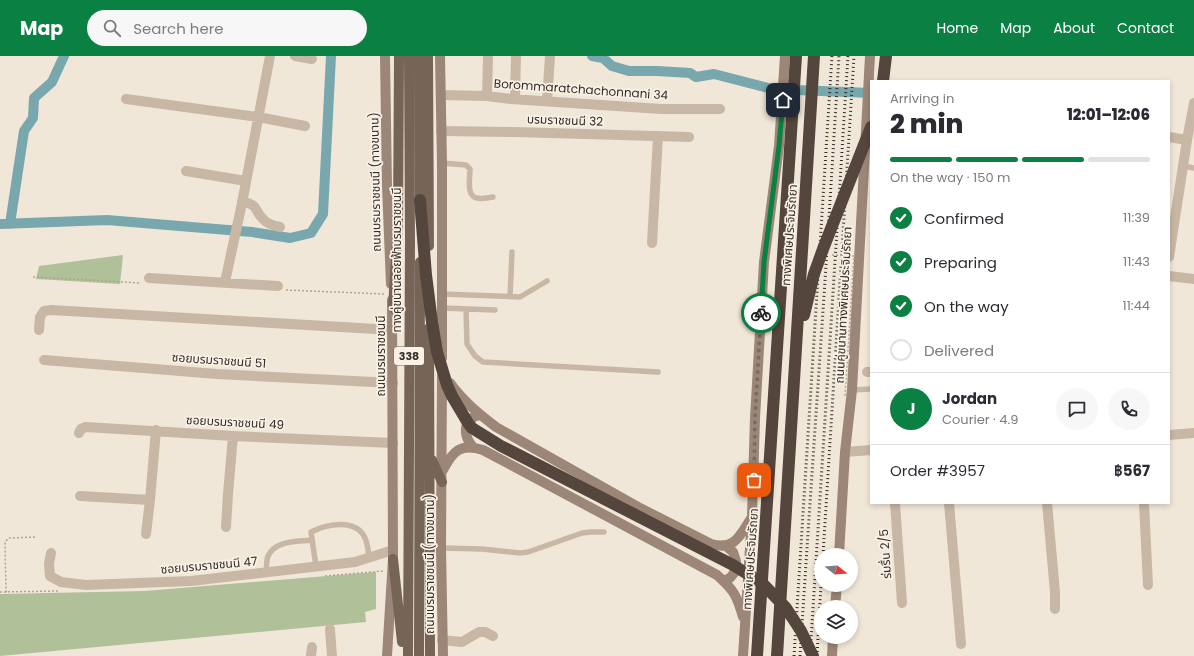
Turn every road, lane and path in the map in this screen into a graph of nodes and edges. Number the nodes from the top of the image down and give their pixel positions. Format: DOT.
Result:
graph roads {
  1 [pos="270,56"];
  2 [pos="295,56"];
  3 [pos="386,56"];
  4 [pos="399,56"];
  5 [pos="408,56"];
  6 [pos="419,56"];
  7 [pos="428,56"];
  8 [pos="440,56"];
  9 [pos="488,56"];
  10 [pos="516,56"];
  11 [pos="550,56"];
  12 [pos="786,56"];
  13 [pos="796,56"];
  14 [pos="814,56"];
  15 [pos="870,56"];
  16 [pos="886,56"];
  17 [pos="312,59"];
  18 [pos="883,80"];
  19 [pos="441,95"];
  20 [pos="487,96"];
  21 [pos="515,98"];
  22 [pos="126,99"];
  23 [pos="546,101"];
  24 [pos="1194,103"];
  25 [pos="720,109"];
  26 [pos="258,117"];
  27 [pos="869,122"];
  28 [pos="305,126"];
  29 [pos="441,131"];
  30 [pos="658,136"];
  31 [pos="689,137"];
  32 [pos="1170,138"];
  33 [pos="1187,140"];
  34 [pos="442,163"];
  35 [pos="1184,166"];
  36 [pos="1194,168"];
  37 [pos="186,171"];
  38 [pos="246,181"];
  39 [pos="493,197"];
  40 [pos="420,200"];
  41 [pos="242,202"];
  42 [pos="280,227"];
  43 [pos="652,243"];
  44 [pos="1170,251"];
  45 [pos="512,252"];
  46 [pos="1170,276"];
  47 [pos="149,278"];
  48 [pos="226,279"];
  49 [pos="1194,279"];
  50 [pos="547,281"];
  51 [pos="278,286"];
  52 [pos="442,294"];
  53 [pos="510,297"];
  54 [pos="393,308"];
  55 [pos="442,308"];
  56 [pos="466,309"];
  57 [pos="495,310"];
  58 [pos="39,330"];
  59 [pos="393,330"];
  60 [pos="795,359"];
  61 [pos="44,360"];
  62 [pos="442,372"];
  63 [pos="658,372"];
  64 [pos="393,383"];
  65 [pos="870,389"];
  66 [pos="852,390"];
  67 [pos="480,415"];
  68 [pos="156,430"];
  69 [pos="79,432"];
  70 [pos="1194,433"];
  71 [pos="1170,435"];
  72 [pos="233,436"];
  73 [pos="392,444"];
  74 [pos="473,447"];
  75 [pos="870,450"];
  76 [pos="845,452"];
  77 [pos="430,457"];
  78 [pos="442,477"];
  79 [pos="80,496"];
  80 [pos="150,500"];
  81 [pos="895,504"];
  82 [pos="949,504"];
  83 [pos="1047,504"];
  84 [pos="1144,504"];
  85 [pos="752,517"];
  86 [pos="226,527"];
  87 [pos="604,532"];
  88 [pos="146,534"];
  89 [pos="37,537"];
  90 [pos="312,540"];
  91 [pos="726,546"];
  92 [pos="441,548"];
  93 [pos="839,548"];
  94 [pos="51,553"];
  95 [pos="393,554"];
  96 [pos="369,557"];
  97 [pos="316,566"];
  98 [pos="266,572"];
  99 [pos="723,581"];
  100 [pos="1148,585"];
  101 [pos="8,592"];
  102 [pos="902,603"];
  103 [pos="1055,609"];
  104 [pos="745,624"];
  105 [pos="330,629"];
  106 [pos="493,636"];
  107 [pos="442,640"];
  108 [pos="833,644"];
  109 [pos="961,644"];
  110 [pos="332,656"];
  111 [pos="387,656"];
  112 [pos="403,656"];
  113 [pos="408,656"];
  114 [pos="419,656"];
  115 [pos="430,656"];
  116 [pos="442,656"];
  117 [pos="743,656"];
  118 [pos="758,656"];
  119 [pos="777,656"];
  120 [pos="813,656"];
  121 [pos="832,656"];
  1 -- 26 [label="street"];
  2 -- 17 [label="street"];
  3 -- 54 [label="main road, ถนนบรมราชชนนี (ทางขนาน) / 338"];
  4 -- 54 [label="main road, ถนนบรมราชชนนี / 338"];
  5 -- 113 [label="main road, ทางคู่ขนานลอยฟ้าบรมราชชนนี / 338"];
  6 -- 40 [label="main road, ทางคู่ขนานลอยฟ้าบรมราชชนนี / 338"];
  7 -- 77 [label="main road"];
  8 -- 19 [label="main road"];
  9 -- 20 [label="street"];
  10 -- 21 [label="street"];
  11 -- 23 [label="street"];
  12 -- 85 [label="main road"];
  13 -- 118 [label="highway, ทางพิเศษประจิมรัถยา, bridge"];
  14 -- 60 [label="highway, ทางพิเศษประจิมรัถยา, bridge"];
  15 -- 27 [label="main road, ถนนคู่ขนานทางพิเศษประจิมรัถยา"];
  16 -- 18 [label="highway"];
  19 -- 20 [label="street, Borommaratchachonnani 34"];
  19 -- 29 [label="main road"];
  20 -- 21 [label="street, Borommaratchachonnani 34"];
  21 -- 23 [label="street, Borommaratchachonnani 34"];
  22 -- 26 [label="street"];
  23 -- 25 [label="street, Borommaratchachonnani 34"];
  24 -- 33 [label="street"];
  26 -- 28 [label="street"];
  26 -- 38 [label="street"];
  27 -- 60 [label="highway, bridge"];
  27 -- 66 [label="main road, ถนนคู่ขนานทางพิเศษประจิมรัถยา"];
  29 -- 30 [label="street, บรมราชชนนี 32"];
  29 -- 34 [label="main road"];
  30 -- 31 [label="street, บรมราชชนนี 32"];
  30 -- 43 [label="street"];
  32 -- 33 [label="street"];
  33 -- 35 [label="street"];
  34 -- 39 [label="lane"];
  34 -- 52 [label="main road"];
  35 -- 36 [label="lane"];
  35 -- 44 [label="street"];
  37 -- 38 [label="street"];
  38 -- 41 [label="street"];
  40 -- 114 [label="main road, ทางคู่ขนานลอยฟ้าบรมราชชนนี / 338, bridge"];
  40 -- 120 [label="highway, bridge"];
  41 -- 42 [label="street"];
  41 -- 48 [label="street"];
  45 -- 53 [label="lane"];
  46 -- 49 [label="street"];
  47 -- 48 [label="street"];
  48 -- 51 [label="street"];
  50 -- 53 [label="lane"];
  52 -- 53 [label="lane"];
  52 -- 55 [label="main road"];
  54 -- 59 [label="main road, ถนนบรมราชชนนี / 338"];
  55 -- 56 [label="lane"];
  55 -- 62 [label="main road"];
  56 -- 57 [label="lane"];
  56 -- 63 [label="lane"];
  58 -- 59 [label="street"];
  59 -- 64 [label="main road, ถนนบรมราชชนนี / 338"];
  60 -- 119 [label="highway, ทางพิเศษประจิมรัถยา, bridge"];
  61 -- 64 [label="street, ซอยบรมราชชนนี 51"];
  62 -- 67 [label="main road"];
  62 -- 78 [label="main road"];
  64 -- 73 [label="main road, ถนนบรมราชชนนี / 338"];
  65 -- 66 [label="lane"];
  66 -- 76 [label="main road, ถนนคู่ขนานทางพิเศษประจิมรัถยา"];
  67 -- 74 [label="main road"];
  67 -- 91 [label="main road"];
  68 -- 69 [label="street, ซอยบรมราชชนนี 49"];
  68 -- 72 [label="street, ซอยบรมราชชนนี 49"];
  68 -- 80 [label="street"];
  70 -- 71 [label="street"];
  72 -- 73 [label="street, ซอยบรมราชชนนี 49"];
  72 -- 86 [label="street"];
  73 -- 95 [label="main road, ถนนบรมราชชนนี / 338"];
  74 -- 78 [label="main road"];
  74 -- 99 [label="main road"];
  75 -- 76 [label="street"];
  76 -- 93 [label="main road, ถนนคู่ขนานทางพิเศษประจิมรัถยา"];
  77 -- 78 [label="main road"];
  77 -- 115 [label="main road"];
  78 -- 92 [label="main road, ถนนบรมราชชนนี (ทางขนาน)"];
  79 -- 80 [label="street"];
  80 -- 88 [label="street"];
  81 -- 102 [label="street, ร่มรื่น 2/5"];
  82 -- 109 [label="street"];
  83 -- 103 [label="street"];
  84 -- 100 [label="street"];
  85 -- 91 [label="main road"];
  85 -- 104 [label="main road"];
  87 -- 92 [label="lane"];
  89 -- 101 [label="path"];
  90 -- 96 [label="lane"];
  90 -- 97 [label="lane"];
  90 -- 98 [label="lane"];
  91 -- 99 [label="main road"];
  92 -- 107 [label="main road, ถนนบรมราชชนนี (ทางขนาน)"];
  94 -- 98 [label="street, ซอยบรมราชชนนี 47"];
  95 -- 96 [label="street, ซอยบรมราชชนนี 47"];
  95 -- 111 [label="main road, 338"];
  95 -- 112 [label="main road, ถนนบรมราชชนนี / 338"];
  96 -- 97 [label="street, ซอยบรมราชชนนี 47"];
  97 -- 98 [label="street, ซอยบรมราชชนนี 47"];
  99 -- 104 [label="main road"];
  104 -- 117 [label="main road"];
  105 -- 110 [label="street"];
  106 -- 107 [label="street"];
  107 -- 116 [label="main road, ถนนบรมราชชนนี (ทางขนาน)"];
  108 -- 121 [label="main road"];
}
